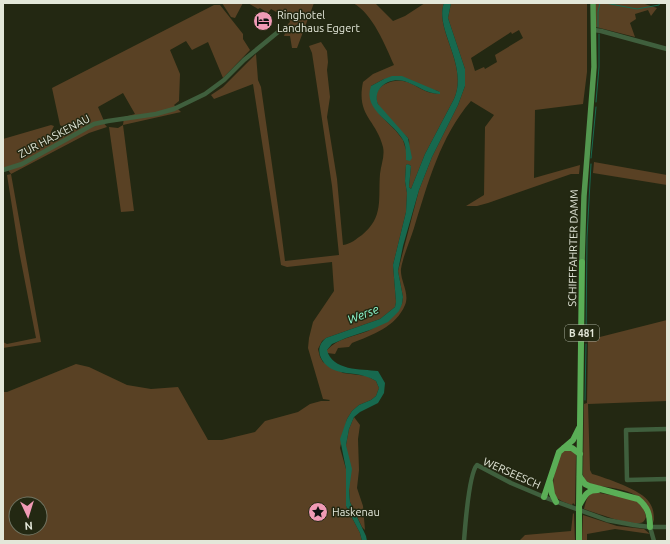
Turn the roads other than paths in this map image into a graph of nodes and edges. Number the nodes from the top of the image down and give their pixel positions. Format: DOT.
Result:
graph roads {
  1 [pos="593,3"];
  2 [pos="594,30"];
  3 [pos="278,32"];
  4 [pos="667,49"];
  5 [pos="3,170"];
  6 [pos="582,262"];
  7 [pos="580,424"];
  8 [pos="667,429"];
  9 [pos="564,448"];
  10 [pos="580,454"];
  11 [pos="580,478"];
  12 [pos="667,479"];
  13 [pos="550,481"];
  14 [pos="601,489"];
  15 [pos="544,496"];
  16 [pos="556,502"];
  17 [pos="579,506"];
  18 [pos="667,527"];
  19 [pos="650,528"];
  20 [pos="464,541"];
  21 [pos="579,541"];
  22 [pos="654,541"];
  1 -- 2 [label="main road, SCHIFFFAHRTER DAMM / B 481"];
  2 -- 4 [label="street"];
  2 -- 6 [label="main road, SCHIFFFAHRTER DAMM / B 481"];
  3 -- 5 [label="street, ZUR HASKENAU"];
  6 -- 7 [label="highway, SCHIFFFAHRTER DAMM / B 481"];
  7 -- 9 [label="highway, B 481"];
  7 -- 10 [label="highway, SCHIFFFAHRTER DAMM / B 481"];
  8 -- 12 [label="street"];
  9 -- 10 [label="highway"];
  9 -- 13 [label="highway, B 481"];
  10 -- 11 [label="highway, SCHIFFFAHRTER DAMM / B 481"];
  11 -- 14 [label="highway"];
  11 -- 17 [label="highway, SCHIFFFAHRTER DAMM / B 481"];
  13 -- 15 [label="highway, B 481"];
  13 -- 16 [label="highway"];
  14 -- 17 [label="highway"];
  14 -- 19 [label="highway"];
  15 -- 16 [label="street, WERSEESCH"];
  15 -- 20 [label="street, WERSEESCH"];
  16 -- 19 [label="street, WERSEESCH"];
  17 -- 21 [label="highway, SCHIFFFAHRTER DAMM / B 481, bridge"];
  18 -- 19 [label="street, WERSEESCH"];
  19 -- 22 [label="street"];
}
